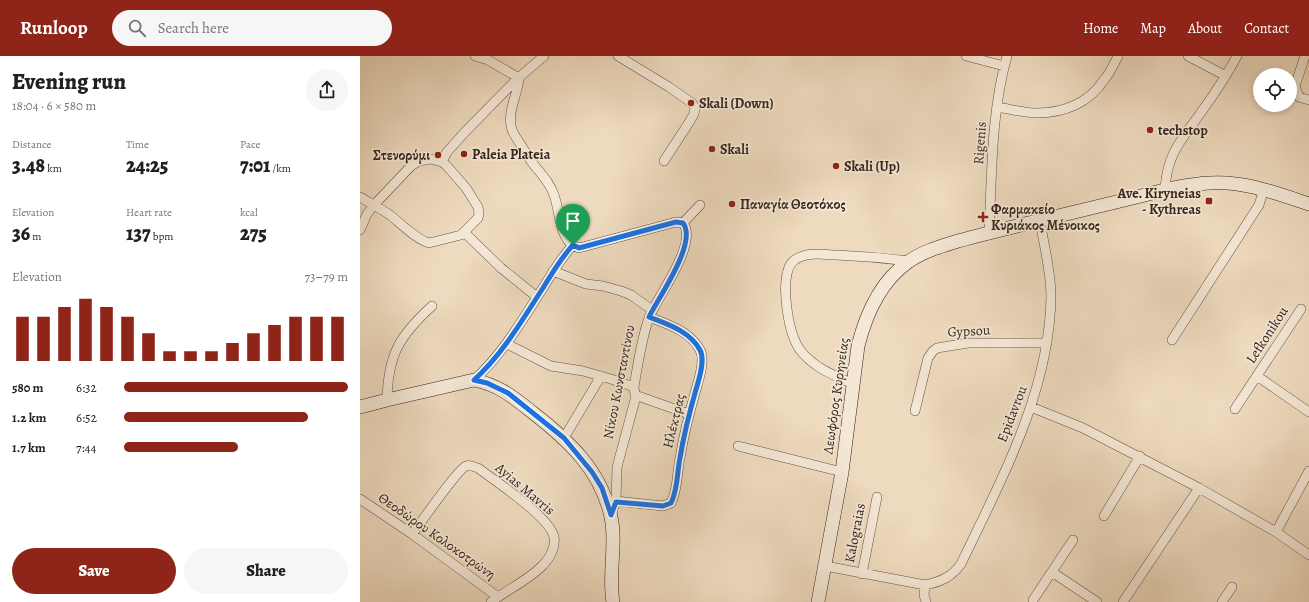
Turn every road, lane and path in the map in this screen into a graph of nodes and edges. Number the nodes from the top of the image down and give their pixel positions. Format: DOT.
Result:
graph roads {
  1 [pos="475,56"];
  2 [pos="544,56"];
  3 [pos="618,56"];
  4 [pos="966,56"];
  5 [pos="1007,56"];
  6 [pos="1118,56"];
  7 [pos="1188,56"];
  8 [pos="1237,56"];
  9 [pos="1305,56"];
  10 [pos="1004,66"];
  11 [pos="1226,76"];
  12 [pos="519,78"];
  13 [pos="1309,100"];
  14 [pos="997,107"];
  15 [pos="664,161"];
  16 [pos="442,162"];
  17 [pos="1264,189"];
  18 [pos="1165,190"];
  19 [pos="360,197"];
  20 [pos="1309,204"];
  21 [pos="374,205"];
  22 [pos="700,205"];
  23 [pos="1040,221"];
  24 [pos="683,223"];
  25 [pos="360,230"];
  26 [pos="989,232"];
  27 [pos="465,233"];
  28 [pos="573,245"];
  29 [pos="909,261"];
  30 [pos="553,271"];
  31 [pos="537,297"];
  32 [pos="432,306"];
  33 [pos="1301,309"];
  34 [pos="651,314"];
  35 [pos="1172,340"];
  36 [pos="1047,343"];
  37 [pos="507,344"];
  38 [pos="601,376"];
  39 [pos="1257,376"];
  40 [pos="474,380"];
  41 [pos="853,384"];
  42 [pos="634,391"];
  43 [pos="387,400"];
  44 [pos="360,407"];
  45 [pos="1031,407"];
  46 [pos="1235,409"];
  47 [pos="915,410"];
  48 [pos="1309,412"];
  49 [pos="689,414"];
  50 [pos="564,438"];
  51 [pos="738,446"];
  52 [pos="1140,456"];
  53 [pos="1309,471"];
  54 [pos="842,472"];
  55 [pos="1199,488"];
  56 [pos="877,497"];
  57 [pos="360,499"];
  58 [pos="616,502"];
  59 [pos="611,515"];
  60 [pos="1104,516"];
  61 [pos="1276,532"];
  62 [pos="412,534"];
  63 [pos="1073,540"];
  64 [pos="1309,554"];
  65 [pos="825,566"];
  66 [pos="1052,572"];
  67 [pos="862,574"];
  68 [pos="925,585"];
  69 [pos="1232,587"];
  70 [pos="494,599"];
  71 [pos="1032,600"];
  72 [pos="613,602"];
  73 [pos="818,602"];
  74 [pos="926,602"];
  75 [pos="1097,602"];
  76 [pos="1123,602"];
  77 [pos="1222,602"];
  1 -- 12 [label="street"];
  2 -- 12 [label="street"];
  3 -- 15 [label="street"];
  4 -- 10 [label="street"];
  5 -- 10 [label="street, Rigenis"];
  6 -- 14 [label="street"];
  7 -- 11 [label="street"];
  8 -- 11 [label="street"];
  9 -- 13 [label="street"];
  10 -- 14 [label="street, Rigenis"];
  11 -- 18 [label="street"];
  12 -- 16 [label="street"];
  12 -- 28 [label="street"];
  14 -- 26 [label="street, Rigenis"];
  16 -- 21 [label="street"];
  16 -- 27 [label="street"];
  17 -- 18 [label="main road, Λεωφόρος Κυρηνείας"];
  17 -- 20 [label="main road, Λεωφόρος Κυρηνείας"];
  17 -- 35 [label="street"];
  18 -- 23 [label="main road, Λεωφόρος Κυρηνείας"];
  19 -- 21 [label="street"];
  21 -- 25 [label="street"];
  21 -- 27 [label="street"];
  22 -- 24 [label="street"];
  23 -- 26 [label="main road, Λεωφόρος Κυρηνείας"];
  23 -- 36 [label="street, Epidavrou"];
  24 -- 28 [label="street"];
  24 -- 34 [label="street, Νίκου Κωνσταντίνου"];
  26 -- 29 [label="main road, Λεωφόρος Κυρηνείας"];
  27 -- 31 [label="street"];
  28 -- 30 [label="street"];
  29 -- 41 [label="main road, Λεωφόρος Κυρηνείας"];
  29 -- 41 [label="street"];
  30 -- 31 [label="street"];
  30 -- 34 [label="street, Ηλέκτρας"];
  31 -- 37 [label="street"];
  32 -- 43 [label="street"];
  33 -- 39 [label="street, Lefkonikou"];
  34 -- 42 [label="street, Νίκου Κωνσταντίνου"];
  34 -- 49 [label="street, Ηλέκτρας"];
  36 -- 45 [label="street, Epidavrou"];
  36 -- 47 [label="street, Gypsou"];
  37 -- 38 [label="street"];
  37 -- 40 [label="street"];
  38 -- 42 [label="street"];
  38 -- 50 [label="street"];
  39 -- 46 [label="street, Lefkonikou"];
  39 -- 48 [label="street, Lefkonikou"];
  40 -- 43 [label="main road"];
  40 -- 50 [label="main road"];
  41 -- 54 [label="main road, Λεωφόρος Κυρηνείας"];
  42 -- 49 [label="street"];
  42 -- 58 [label="street, Νίκου Κωνσταντίνου"];
  43 -- 44 [label="main road"];
  45 -- 52 [label="street"];
  45 -- 68 [label="street, Epidavrou"];
  49 -- 58 [label="street, Ηλέκτρας"];
  50 -- 59 [label="main road"];
  51 -- 54 [label="street"];
  52 -- 55 [label="street"];
  52 -- 60 [label="street"];
  53 -- 61 [label="street"];
  54 -- 65 [label="main road, Λεωφόρος Κυρηνείας"];
  55 -- 61 [label="street"];
  55 -- 76 [label="street"];
  56 -- 67 [label="street, Kalograias"];
  57 -- 62 [label="street, Θεοδώρου Κολοκοτρώνη"];
  58 -- 59 [label="street, Νίκου Κωνσταντίνου"];
  59 -- 72 [label="main road, Νίκου Κωνσταντίνου"];
  61 -- 64 [label="street"];
  62 -- 70 [label="street, Θεοδώρου Κολοκοτρώνη"];
  62 -- 70 [label="street, Ayias Mavris"];
  63 -- 66 [label="street"];
  65 -- 67 [label="street"];
  65 -- 73 [label="main road, Λεωφόρος Κυρηνείας"];
  66 -- 71 [label="street"];
  66 -- 75 [label="street"];
  67 -- 68 [label="street"];
  68 -- 74 [label="street"];
  69 -- 77 [label="street"];
}
